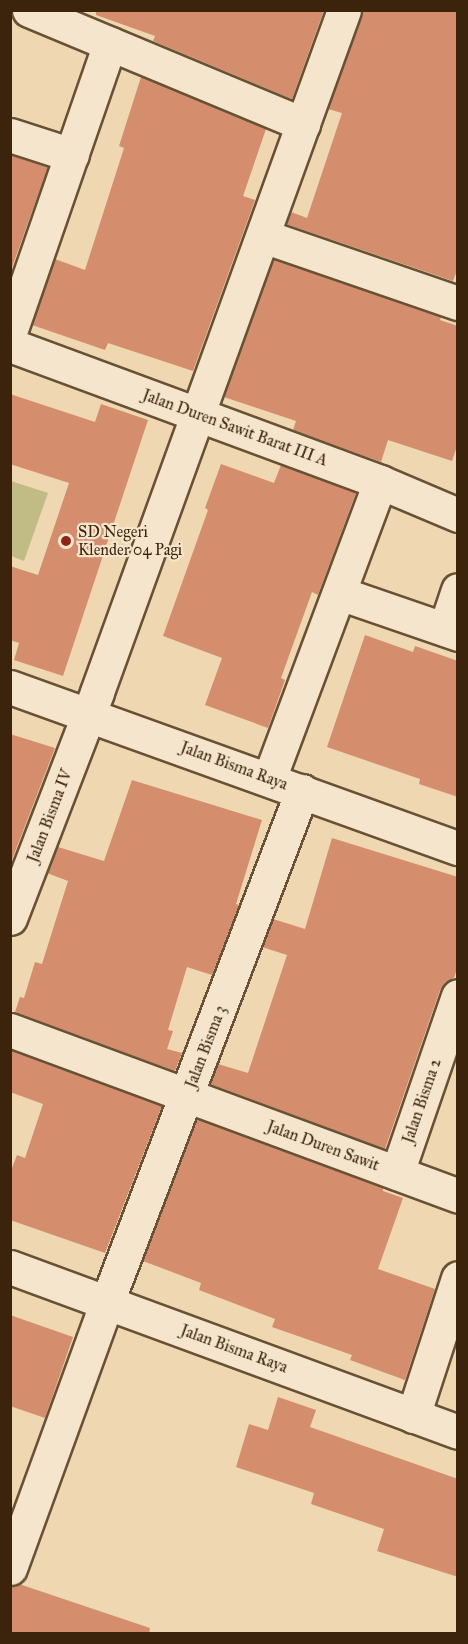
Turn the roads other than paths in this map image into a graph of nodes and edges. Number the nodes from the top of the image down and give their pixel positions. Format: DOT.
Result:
graph roads {
  1 [pos="18,10"];
  2 [pos="29,10"];
  3 [pos="344,10"];
  4 [pos="10,27"];
  5 [pos="110,44"];
  6 [pos="303,124"];
  7 [pos="10,135"];
  8 [pos="72,155"];
  9 [pos="262,236"];
  10 [pos="458,303"];
  11 [pos="10,332"];
  12 [pos="10,345"];
  13 [pos="198,415"];
  14 [pos="380,482"];
  15 [pos="458,515"];
  16 [pos="458,590"];
  17 [pos="339,593"];
  18 [pos="451,631"];
  19 [pos="10,687"];
  20 [pos="89,714"];
  21 [pos="269,779"];
  22 [pos="302,791"];
  23 [pos="458,848"];
  24 [pos="12,912"];
  25 [pos="458,996"];
  26 [pos="10,1030"];
  27 [pos="445,1074"];
  28 [pos="188,1096"];
  29 [pos="397,1173"];
  30 [pos="458,1196"];
  31 [pos="10,1267"];
  32 [pos="458,1278"];
  33 [pos="107,1302"];
  34 [pos="413,1416"];
  35 [pos="458,1432"];
  36 [pos="10,1568"];
  1 -- 4 [label="street"];
  2 -- 5 [label="street"];
  3 -- 6 [label="street, Jalan Bisma IV"];
  5 -- 6 [label="street"];
  5 -- 8 [label="street"];
  6 -- 9 [label="street, Jalan Bisma IV"];
  7 -- 8 [label="street"];
  8 -- 11 [label="street"];
  9 -- 10 [label="street"];
  9 -- 13 [label="street, Jalan Bisma IV"];
  12 -- 13 [label="street, Jalan Duren Sawit Barat III A"];
  13 -- 14 [label="street, Jalan Duren Sawit Barat III A"];
  13 -- 20 [label="street, Jalan Bisma IV"];
  14 -- 15 [label="street, Jalan Duren Sawit Barat III A"];
  14 -- 17 [label="street"];
  16 -- 18 [label="street"];
  17 -- 18 [label="street"];
  17 -- 21 [label="street"];
  19 -- 20 [label="street, Jalan Bisma Raya"];
  20 -- 21 [label="street, Jalan Bisma Raya"];
  20 -- 24 [label="street, Jalan Bisma IV"];
  21 -- 22 [label="street, Jalan Bisma Raya"];
  22 -- 23 [label="street, Jalan Bisma Raya"];
  22 -- 28 [label="street, Jalan Bisma 3"];
  25 -- 27 [label="street, Jalan Bisma 2"];
  26 -- 28 [label="street"];
  27 -- 29 [label="street, Jalan Bisma 2"];
  28 -- 29 [label="street, Jalan Duren Sawit"];
  28 -- 33 [label="street, Jalan Bisma 3"];
  29 -- 30 [label="street, Jalan Duren Sawit"];
  31 -- 33 [label="street, Jalan Bisma Raya"];
  32 -- 34 [label="street"];
  33 -- 34 [label="street, Jalan Bisma Raya"];
  33 -- 36 [label="street, Jalan Bisma 3"];
  34 -- 35 [label="street, Jalan Bisma Raya"];
}
